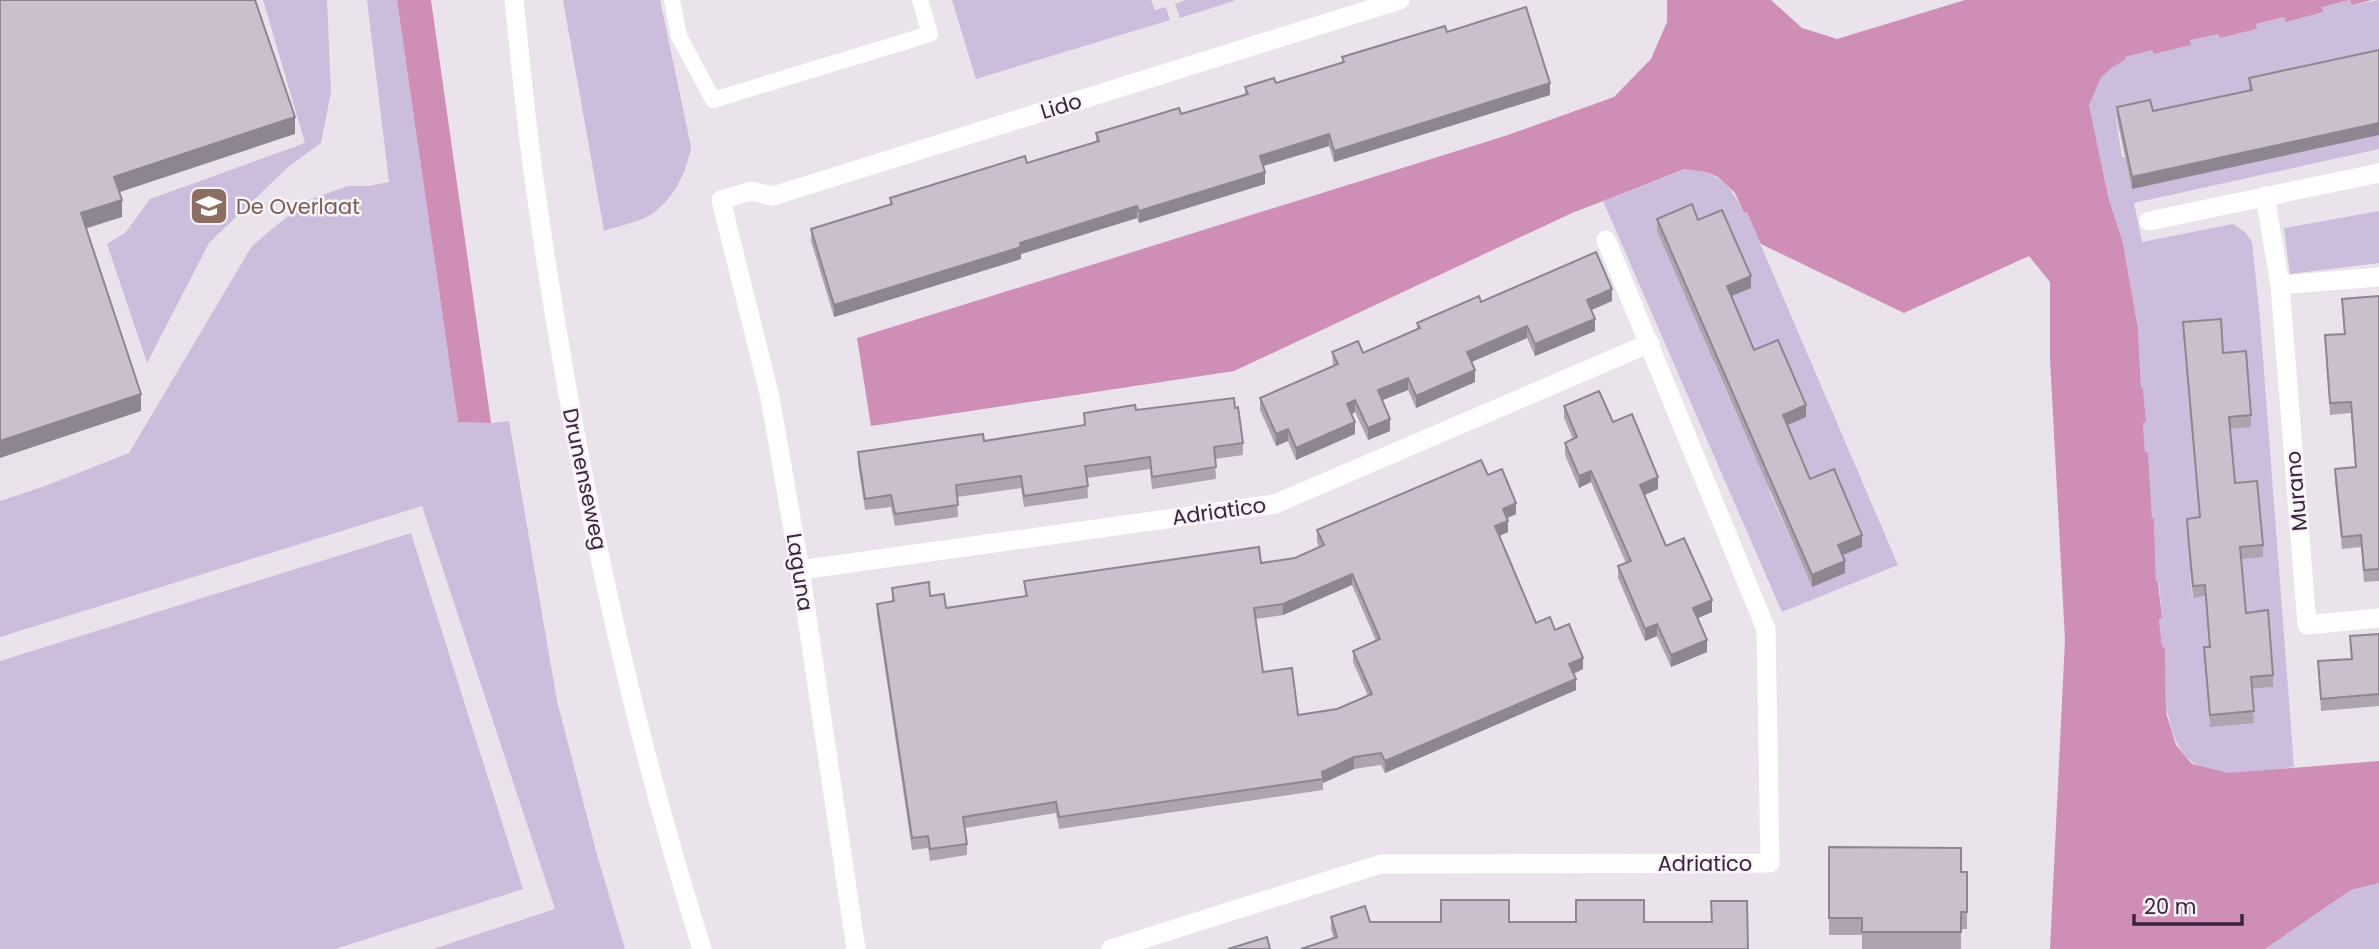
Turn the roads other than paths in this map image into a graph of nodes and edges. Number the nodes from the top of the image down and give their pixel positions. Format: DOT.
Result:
graph roads {
  1 [pos="514,0"];
  2 [pos="672,0"];
  3 [pos="920,0"];
  4 [pos="1401,0"];
  5 [pos="2379,173"];
  6 [pos="2265,196"];
  7 [pos="721,200"];
  8 [pos="2149,221"];
  9 [pos="1606,240"];
  10 [pos="2379,277"];
  11 [pos="2280,285"];
  12 [pos="1650,343"];
  13 [pos="800,570"];
  14 [pos="2379,618"];
  15 [pos="702,949"];
  16 [pos="856,949"];
  17 [pos="1111,949"];
  1 -- 15 [label="street, Drunenseweg"];
  2 -- 3 [label="lane"];
  4 -- 7 [label="street, Lido"];
  5 -- 6 [label="street"];
  6 -- 8 [label="street"];
  6 -- 11 [label="street, Murano"];
  7 -- 13 [label="street, Laguna"];
  9 -- 12 [label="street, Adriatico"];
  10 -- 11 [label="street"];
  11 -- 14 [label="street, Murano"];
  12 -- 13 [label="street, Adriatico"];
  12 -- 17 [label="street, Adriatico"];
  13 -- 16 [label="street, Laguna"];
}
